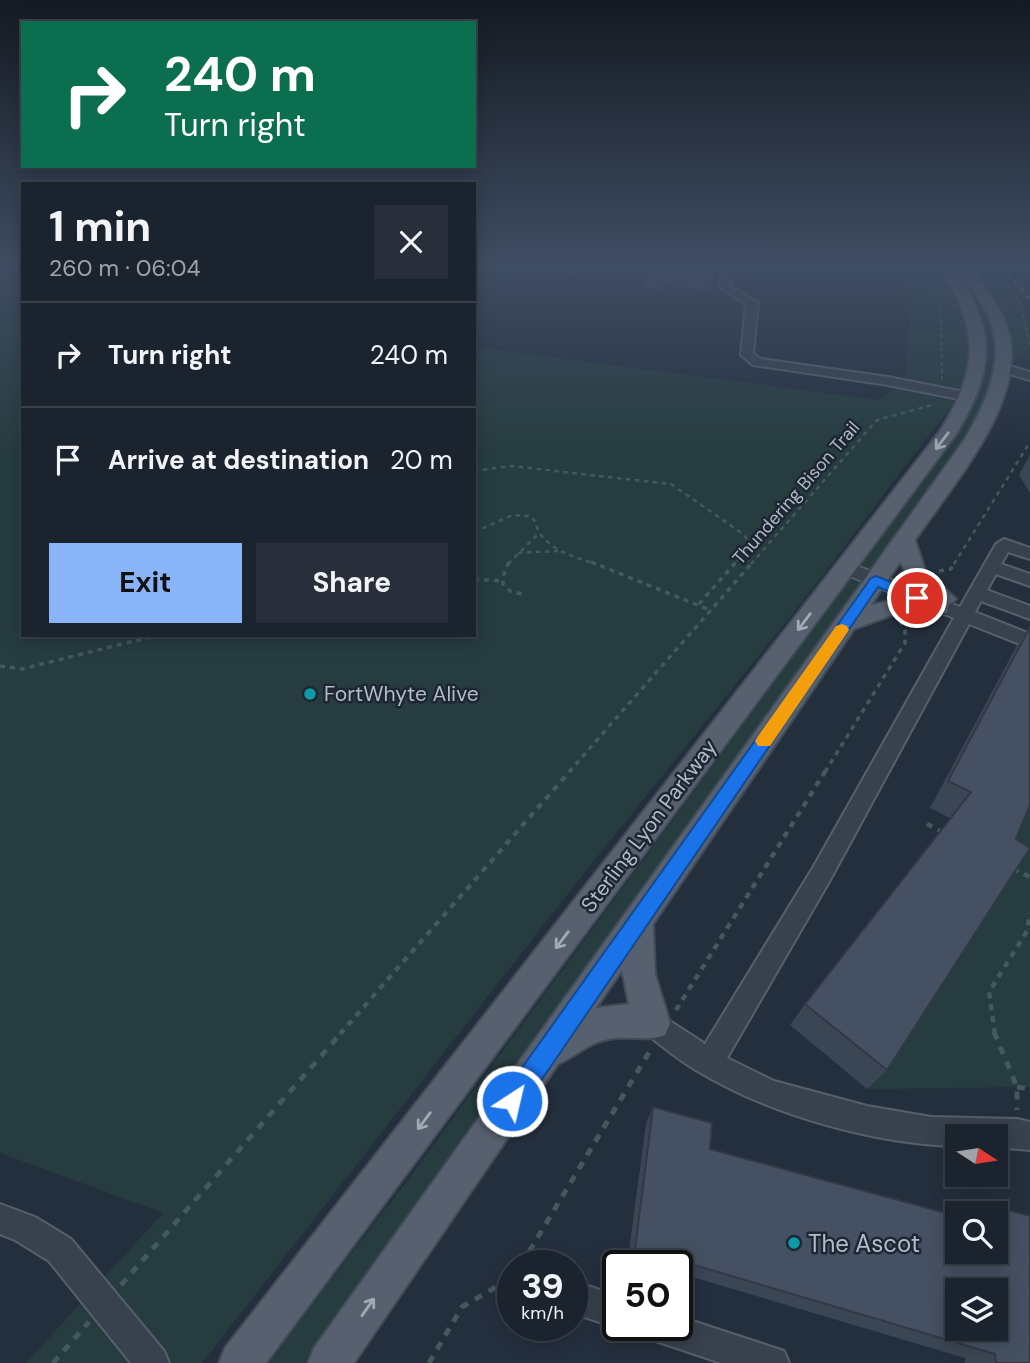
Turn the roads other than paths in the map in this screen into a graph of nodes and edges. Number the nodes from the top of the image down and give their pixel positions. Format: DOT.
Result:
graph roads {
  1 [pos="749,331"];
  2 [pos="976,331"];
  3 [pos="998,331"];
  4 [pos="1003,368"];
  5 [pos="1030,376"];
  6 [pos="955,394"];
  7 [pos="904,540"];
  8 [pos="1030,554"];
  9 [pos="849,564"];
  10 [pos="992,567"];
  11 [pos="1030,580"];
  12 [pos="883,586"];
  13 [pos="978,593"];
  14 [pos="942,603"];
  15 [pos="1030,613"];
  16 [pos="966,615"];
  17 [pos="1030,641"];
  18 [pos="638,922"];
  19 [pos="658,1027"];
  20 [pos="544,1057"];
  21 [pos="709,1063"];
  22 [pos="1023,1134"];
  23 [pos="0,1219"];
  24 [pos="693,1337"];
  25 [pos="341,1357"];
  26 [pos="152,1363"];
  27 [pos="240,1363"];
  28 [pos="772,1363"];
  1 -- 6 [label="lane"];
  2 -- 6 [label="main road, Sterling Lyon Parkway"];
  3 -- 4 [label="main road, Sterling Lyon Parkway"];
  4 -- 5 [label="lane"];
  4 -- 7 [label="main road, Sterling Lyon Parkway"];
  6 -- 9 [label="main road, Sterling Lyon Parkway, one-way"];
  7 -- 12 [label="main road, Sterling Lyon Parkway"];
  7 -- 14 [label="main road"];
  8 -- 10 [label="lane"];
  9 -- 12 [label="lane"];
  9 -- 27 [label="main road, Sterling Lyon Parkway, one-way"];
  10 -- 11 [label="lane"];
  10 -- 13 [label="lane"];
  12 -- 14 [label="lane"];
  12 -- 14 [label="main road"];
  12 -- 18 [label="main road, Sterling Lyon Parkway"];
  13 -- 15 [label="lane"];
  13 -- 16 [label="lane"];
  14 -- 16 [label="lane"];
  16 -- 17 [label="lane"];
  16 -- 21 [label="lane"];
  18 -- 19 [label="main road"];
  18 -- 20 [label="main road, Sterling Lyon Parkway"];
  19 -- 20 [label="main road"];
  19 -- 21 [label="lane"];
  25 -- 20 [label="main road, Sterling Lyon Parkway, one-way"];
  21 -- 22 [label="lane"];
  23 -- 26 [label="lane"];
  24 -- 28 [label="lane"];
}
